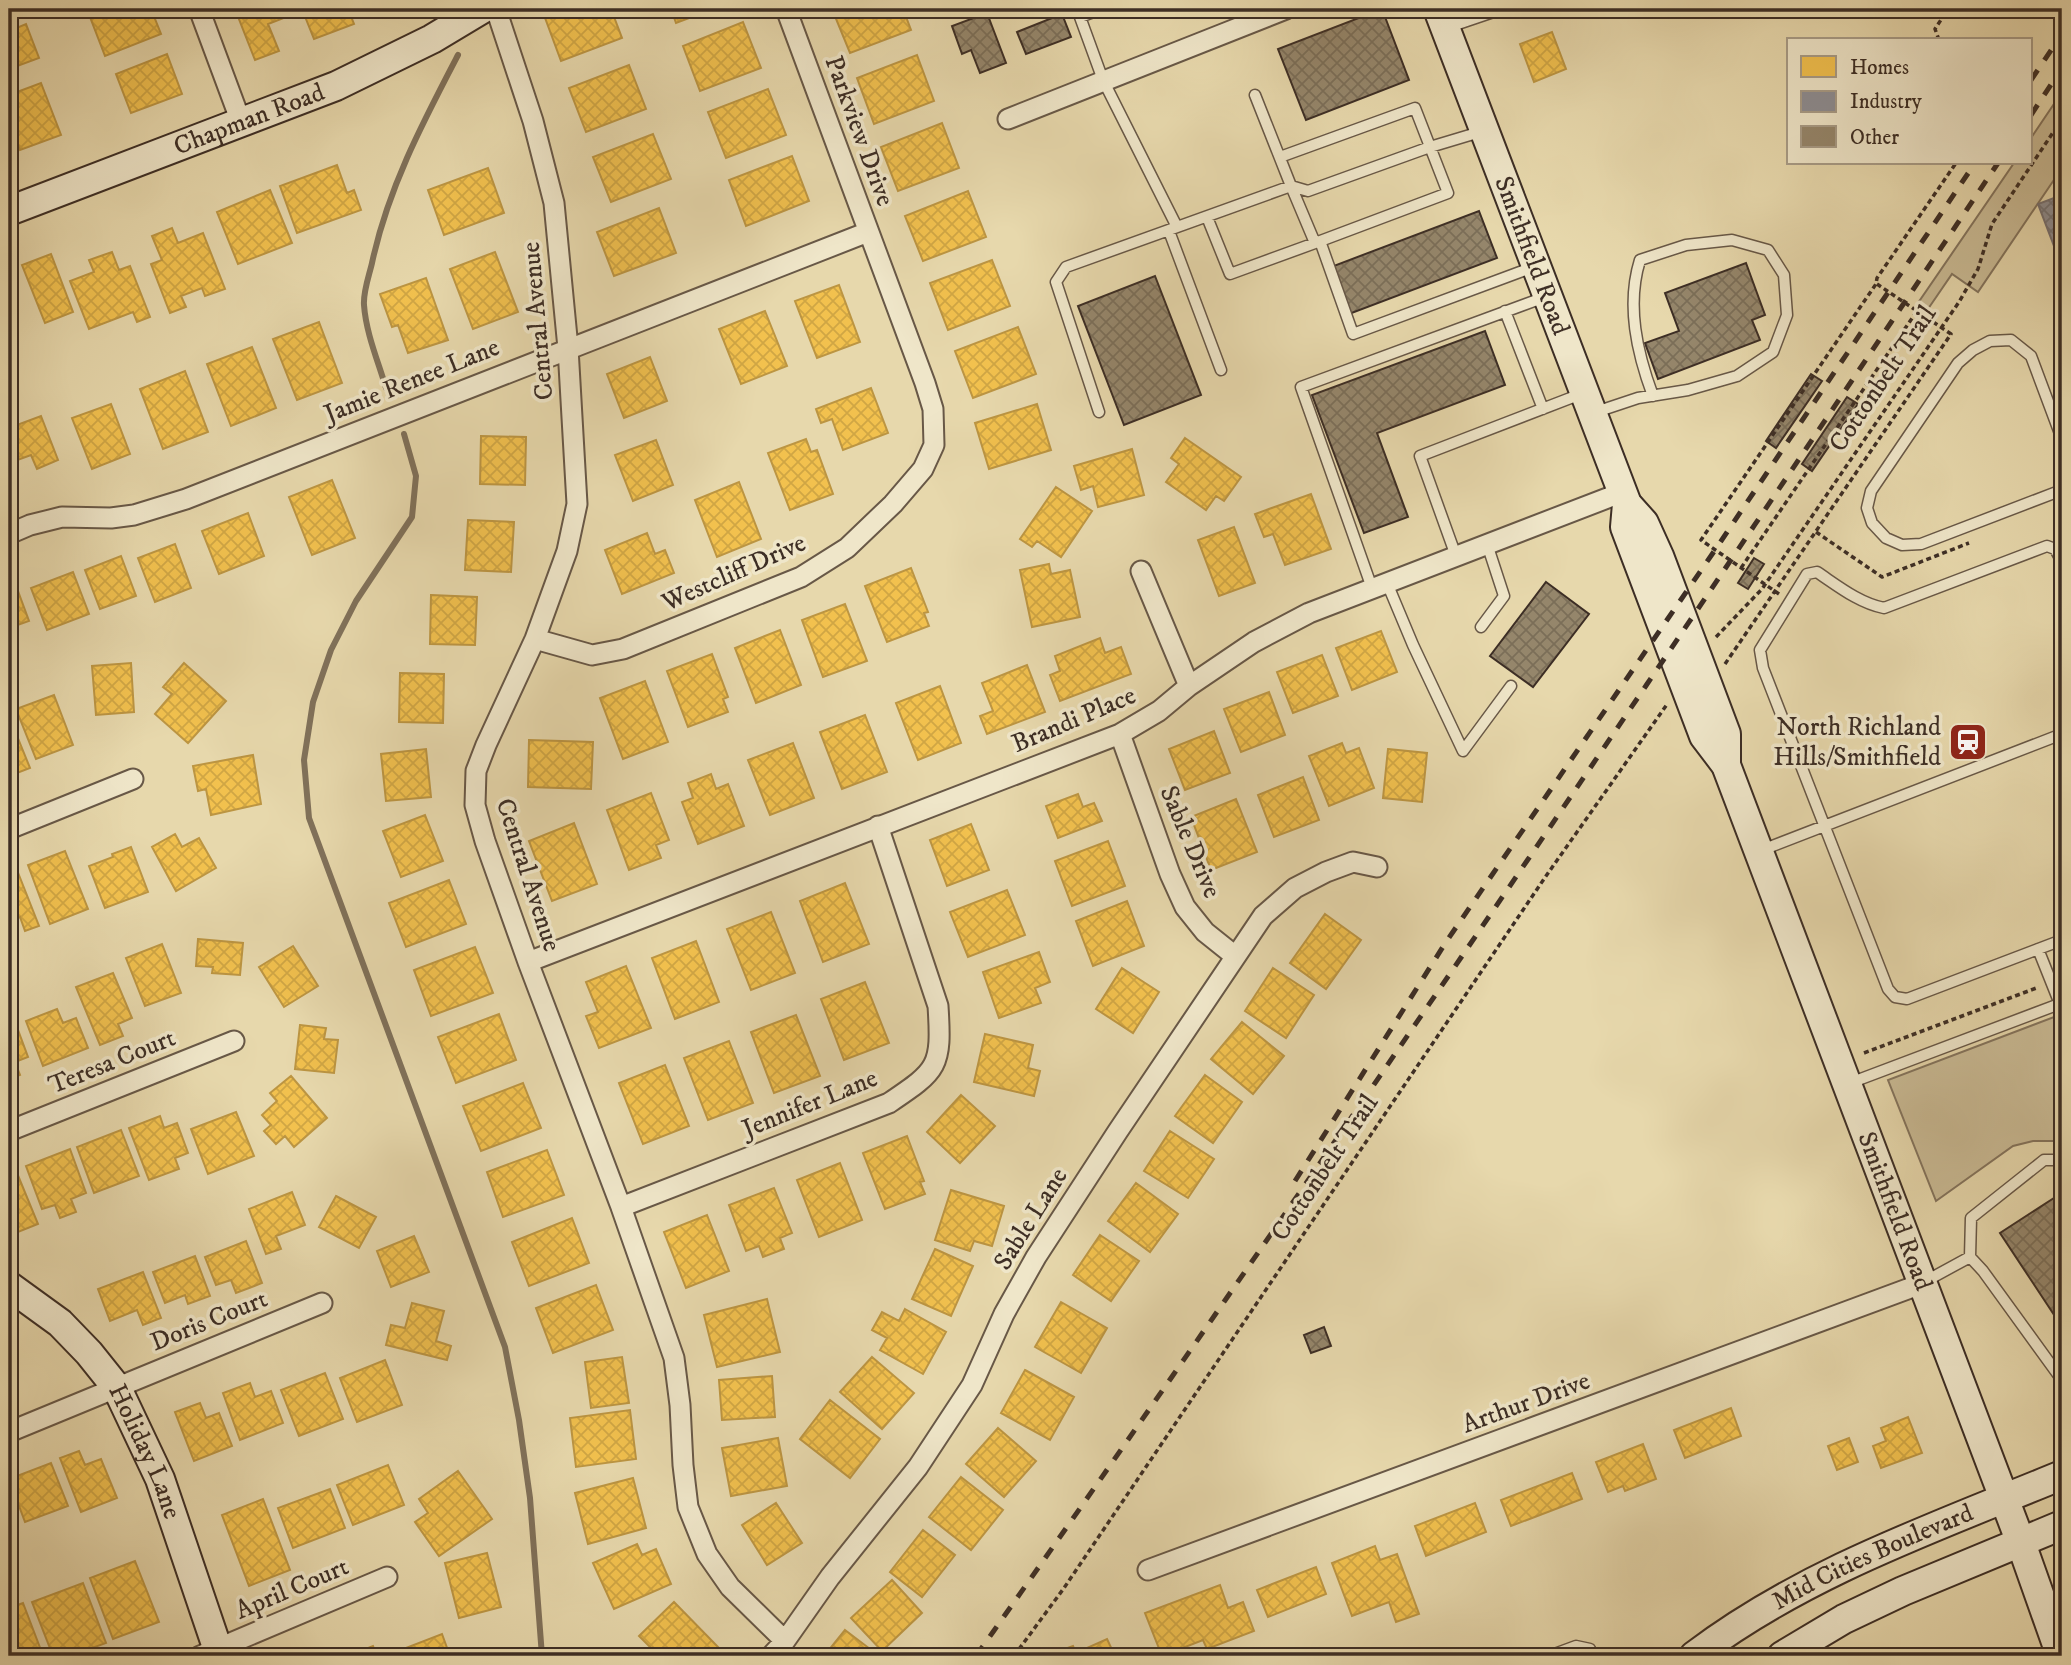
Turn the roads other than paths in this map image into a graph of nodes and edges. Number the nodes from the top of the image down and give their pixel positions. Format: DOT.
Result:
graph roads {
  1 [pos="199,9"];
  2 [pos="482,9"];
  3 [pos="496,9"];
  4 [pos="786,9"];
  5 [pos="1102,9"];
  6 [pos="1286,9"];
  7 [pos="1502,9"];
  8 [pos="1442,19"];
  9 [pos="1103,80"];
  10 [pos="1255,95"];
  11 [pos="1008,119"];
  12 [pos="241,122"];
  13 [pos="1484,130"];
  14 [pos="1430,147"];
  15 [pos="1280,157"];
  16 [pos="1291,186"];
  17 [pos="9,211"];
  18 [pos="1208,217"];
  19 [pos="1173,229"];
  20 [pos="868,232"];
  21 [pos="1317,242"];
  22 [pos="1536,266"];
  23 [pos="1548,296"];
  24 [pos="1505,312"];
  25 [pos="568,348"];
  26 [pos="1221,370"];
  27 [pos="1653,396"];
  28 [pos="1588,403"];
  29 [pos="1543,408"];
  30 [pos="1099,412"];
  31 [pos="2062,439"];
  32 [pos="2062,490"];
  33 [pos="1625,498"];
  34 [pos="9,534"];
  35 [pos="1487,544"];
  36 [pos="1455,556"];
  37 [pos="2062,562"];
  38 [pos="1141,571"];
  39 [pos="1379,585"];
  40 [pos="1481,627"];
  41 [pos="535,639"];
  42 [pos="1189,686"];
  43 [pos="1511,686"];
  44 [pos="1120,734"];
  45 [pos="2062,734"];
  46 [pos="132,779"];
  47 [pos="878,826"];
  48 [pos="1824,826"];
  49 [pos="9,828"];
  50 [pos="1759,851"];
  51 [pos="1377,867"];
  52 [pos="2062,940"];
  53 [pos="2038,949"];
  54 [pos="1235,956"];
  55 [pos="528,962"];
  56 [pos="2061,1003"];
  57 [pos="234,1041"];
  58 [pos="1847,1085"];
  59 [pos="9,1130"];
  60 [pos="2062,1160"];
  61 [pos="621,1207"];
  62 [pos="1970,1257"];
  63 [pos="1921,1284"];
  64 [pos="9,1286"];
  65 [pos="322,1303"];
  66 [pos="2062,1380"];
  67 [pos="117,1388"];
  68 [pos="9,1432"];
  69 [pos="2062,1475"];
  70 [pos="2004,1499"];
  71 [pos="2062,1525"];
  72 [pos="2021,1543"];
  73 [pos="1149,1570"];
  74 [pos="387,1577"];
  75 [pos="785,1641"];
  76 [pos="213,1654"];
  77 [pos="771,1656"];
  78 [pos="1549,1656"];
  79 [pos="1593,1656"];
  80 [pos="1694,1656"];
  81 [pos="1782,1656"];
  82 [pos="2061,1656"];
  1 -- 12 [label="street"];
  2 -- 12 [label="main road, Chapman Road"];
  3 -- 25 [label="street, Central Avenue"];
  4 -- 20 [label="street, Parkview Drive"];
  5 -- 9 [label="lane"];
  6 -- 9 [label="street"];
  7 -- 8 [label="lane"];
  8 -- 13 [label="main road, Smithfield Road"];
  9 -- 11 [label="street"];
  9 -- 19 [label="lane"];
  10 -- 15 [label="lane"];
  12 -- 17 [label="main road, Chapman Road"];
  13 -- 14 [label="lane"];
  13 -- 22 [label="main road, Smithfield Road"];
  14 -- 15 [label="lane"];
  14 -- 16 [label="lane"];
  14 -- 21 [label="lane"];
  15 -- 16 [label="lane"];
  16 -- 18 [label="lane"];
  16 -- 21 [label="lane"];
  18 -- 19 [label="lane"];
  18 -- 21 [label="lane"];
  19 -- 26 [label="lane"];
  19 -- 30 [label="lane"];
  20 -- 25 [label="street, Jamie Renee Lane"];
  20 -- 41 [label="street, Westcliff Drive"];
  21 -- 22 [label="lane"];
  22 -- 23 [label="main road, Smithfield Road"];
  23 -- 24 [label="lane"];
  23 -- 28 [label="main road, Smithfield Road"];
  24 -- 29 [label="lane"];
  24 -- 39 [label="lane"];
  25 -- 34 [label="street, Jamie Renee Lane"];
  25 -- 41 [label="street, Central Avenue"];
  27 -- 27 [label="lane"];
  27 -- 28 [label="lane"];
  28 -- 29 [label="lane"];
  28 -- 33 [label="main road, Smithfield Road"];
  29 -- 36 [label="lane"];
  31 -- 32 [label="lane"];
  33 -- 35 [label="street, Brandi Place"];
  33 -- 50 [label="main road, Smithfield Road"];
  35 -- 36 [label="street, Brandi Place"];
  35 -- 40 [label="lane"];
  36 -- 39 [label="street, Brandi Place"];
  37 -- 48 [label="lane"];
  38 -- 42 [label="street"];
  39 -- 42 [label="street, Brandi Place"];
  39 -- 43 [label="lane"];
  41 -- 55 [label="street, Central Avenue"];
  42 -- 44 [label="street, Brandi Place"];
  44 -- 47 [label="street, Brandi Place"];
  44 -- 54 [label="street, Sable Drive"];
  45 -- 48 [label="lane"];
  46 -- 49 [label="street"];
  47 -- 55 [label="street, Brandi Place"];
  47 -- 61 [label="street, Jennifer Lane"];
  48 -- 50 [label="lane"];
  48 -- 53 [label="lane"];
  50 -- 58 [label="main road, Smithfield Road"];
  51 -- 54 [label="street, Sable Lane"];
  52 -- 53 [label="lane"];
  53 -- 56 [label="lane"];
  54 -- 75 [label="street, Sable Lane"];
  55 -- 61 [label="street, Central Avenue"];
  56 -- 58 [label="lane"];
  57 -- 59 [label="street, Teresa Court"];
  58 -- 63 [label="main road, Smithfield Road"];
  60 -- 62 [label="lane"];
  61 -- 75 [label="street, Central Avenue"];
  62 -- 63 [label="lane"];
  62 -- 66 [label="lane"];
  63 -- 70 [label="main road, Smithfield Road"];
  63 -- 73 [label="street, Arthur Drive"];
  64 -- 67 [label="main road, Holiday Lane"];
  65 -- 67 [label="street, Doris Court"];
  67 -- 68 [label="street, Doris Court"];
  67 -- 76 [label="main road, Holiday Lane"];
  69 -- 70 [label="main road, Mid Cities Boulevard"];
  70 -- 72 [label="main road, Smithfield Road"];
  70 -- 80 [label="main road, Mid Cities Boulevard"];
  71 -- 72 [label="main road, Mid Cities Boulevard"];
  72 -- 81 [label="main road, Mid Cities Boulevard"];
  72 -- 82 [label="main road, Smithfield Road"];
  74 -- 76 [label="street, April Court"];
  75 -- 77 [label="street, Sable Lane"];
  78 -- 79 [label="lane"];
}
